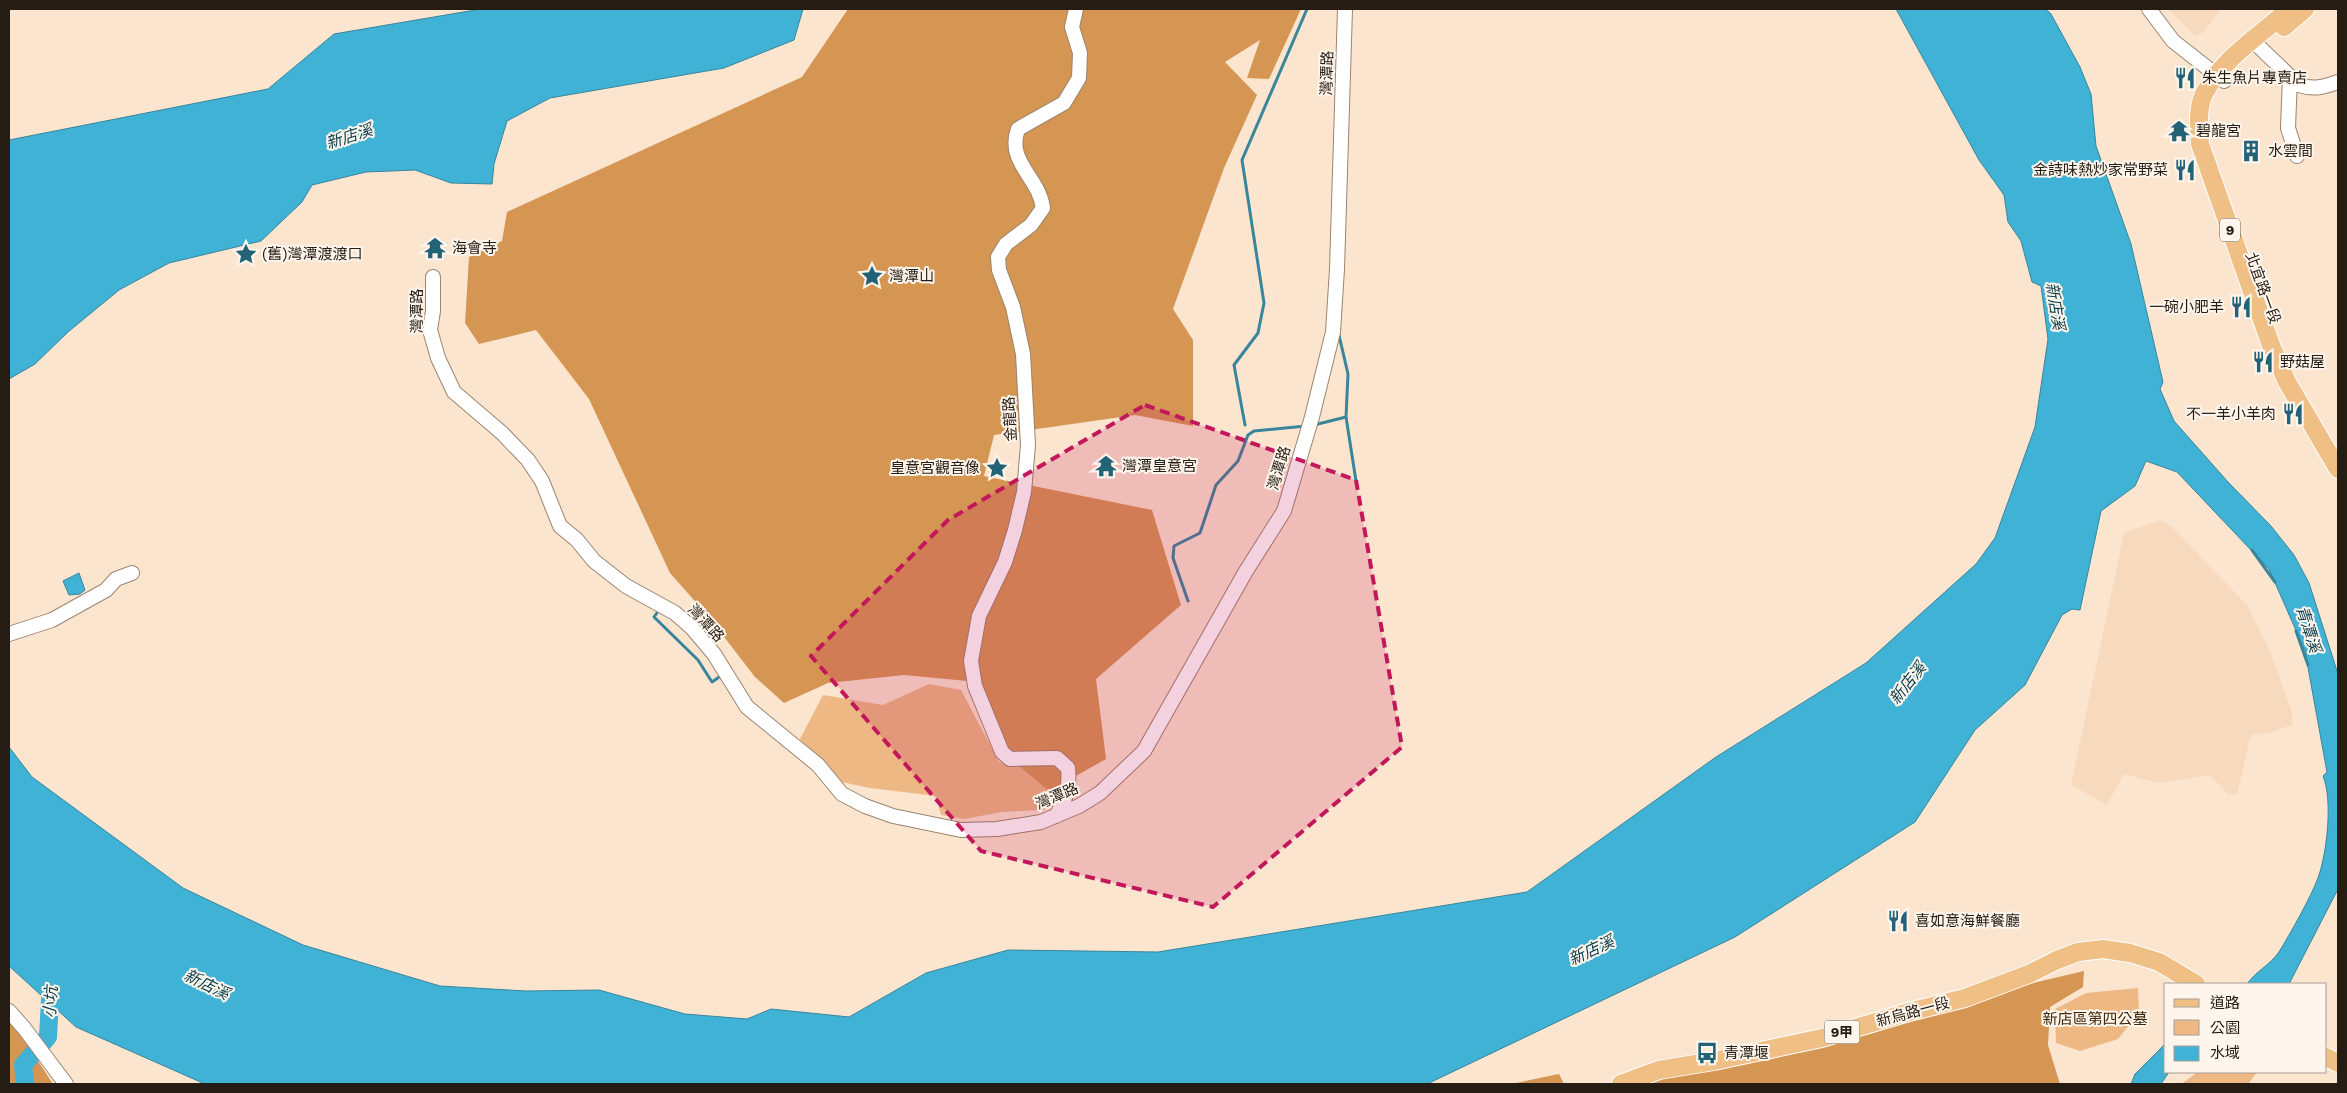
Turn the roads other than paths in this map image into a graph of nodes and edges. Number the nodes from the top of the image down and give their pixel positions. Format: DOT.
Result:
graph roads {
  1 [pos="1076,9"];
  2 [pos="1345,9"];
  3 [pos="2149,9"];
  4 [pos="2289,9"];
  5 [pos="2305,9"];
  6 [pos="2256,44"];
  7 [pos="2290,77"];
  8 [pos="2219,79"];
  9 [pos="2338,82"];
  10 [pos="2297,156"];
  11 [pos="433,277"];
  12 [pos="2338,448"];
  13 [pos="2338,469"];
  14 [pos="132,574"];
  15 [pos="9,634"];
  16 [pos="1056,816"];
  17 [pos="2194,983"];
  18 [pos="9,1011"];
  19 [pos="66,1084"];
  20 [pos="1621,1084"];
  1 -- 16 [label="street, 金龍路"];
  2 -- 16 [label="street, 灣潭路"];
  3 -- 8 [label="street"];
  4 -- 6 [label="main road, 北宜路一段 / 9"];
  5 -- 6 [label="main road, 北宜路一段 / 9"];
  6 -- 7 [label="street"];
  6 -- 8 [label="main road, 北宜路一段 / 9"];
  7 -- 9 [label="street"];
  7 -- 10 [label="street"];
  8 -- 12 [label="main road, 北宜路一段 / 9"];
  8 -- 13 [label="main road, 北宜路一段 / 9"];
  11 -- 16 [label="street, 灣潭路"];
  14 -- 15 [label="street"];
  17 -- 20 [label="main road, 新烏路一段 / 9甲"];
  18 -- 19 [label="street"];
}
